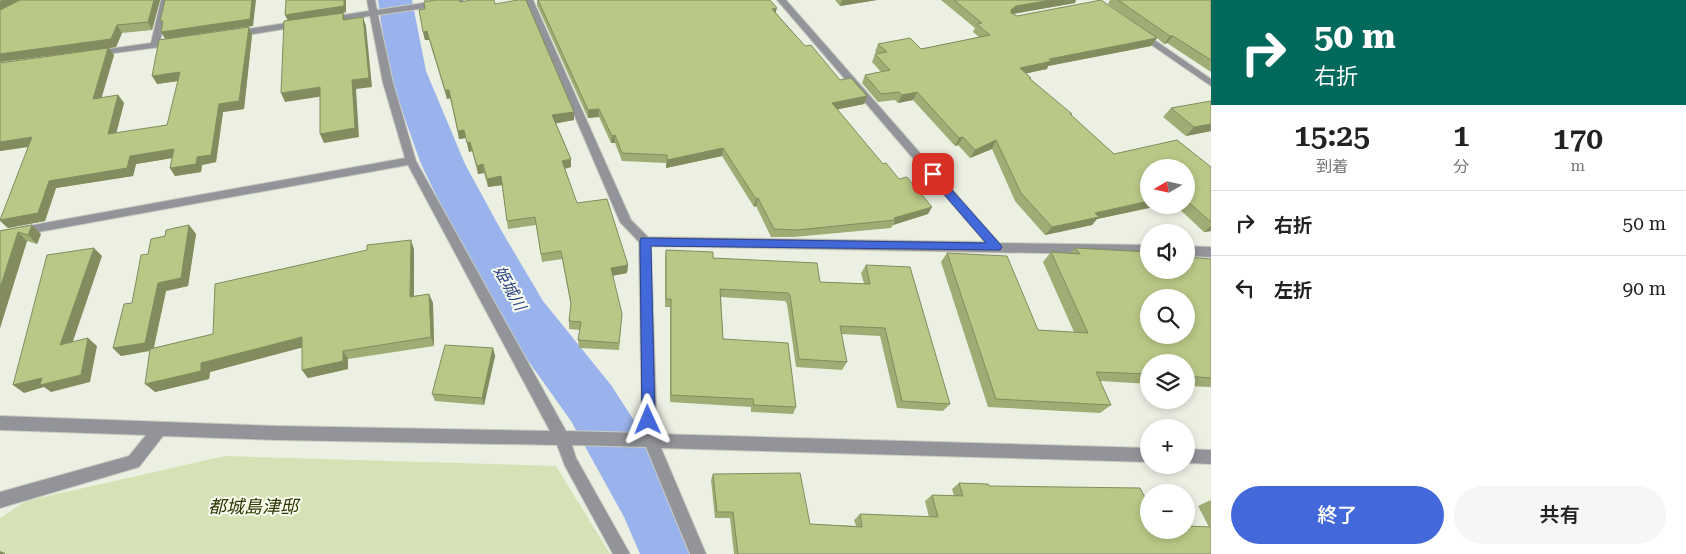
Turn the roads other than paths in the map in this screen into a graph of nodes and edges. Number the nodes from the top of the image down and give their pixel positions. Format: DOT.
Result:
graph roads {
  1 [pos="165,0"];
  2 [pos="371,0"];
  3 [pos="460,0"];
  4 [pos="529,0"];
  5 [pos="780,0"];
  6 [pos="374,13"];
  7 [pos="1129,26"];
  8 [pos="222,36"];
  9 [pos="184,41"];
  10 [pos="155,46"];
  11 [pos="87,55"];
  12 [pos="1211,84"];
  13 [pos="411,161"];
  14 [pos="0,235"];
  15 [pos="645,241"];
  16 [pos="996,247"];
  17 [pos="1140,250"];
  18 [pos="1195,251"];
  19 [pos="1211,252"];
  20 [pos="0,422"];
  21 [pos="160,428"];
  22 [pos="562,438"];
  23 [pos="650,440"];
  24 [pos="1140,455"];
  25 [pos="1195,456"];
  26 [pos="1211,457"];
  27 [pos="0,500"];
  28 [pos="622,554"];
  29 [pos="698,554"];
  1 -- 10 [label="street"];
  2 -- 6 [label="street"];
  3 -- 6 [label="street"];
  4 -- 15 [label="street"];
  5 -- 16 [label="street"];
  6 -- 8 [label="street"];
  6 -- 13 [label="street"];
  7 -- 12 [label="street"];
  9 -- 10 [label="street"];
  10 -- 11 [label="street"];
  13 -- 14 [label="street"];
  13 -- 22 [label="street"];
  15 -- 16 [label="street"];
  15 -- 23 [label="street"];
  16 -- 17 [label="street"];
  18 -- 19 [label="street"];
  20 -- 21 [label="street"];
  21 -- 22 [label="street"];
  21 -- 27 [label="street"];
  22 -- 23 [label="street"];
  22 -- 28 [label="street"];
  23 -- 24 [label="street"];
  23 -- 29 [label="street"];
  25 -- 26 [label="street"];
}
